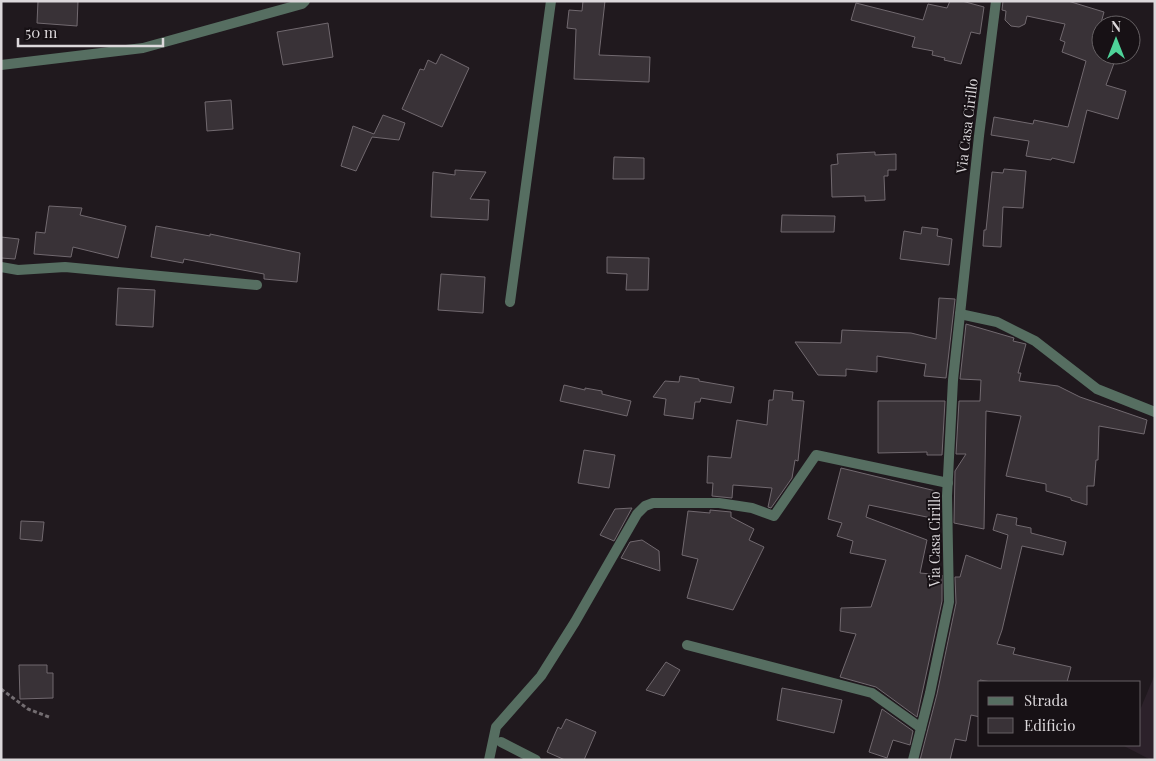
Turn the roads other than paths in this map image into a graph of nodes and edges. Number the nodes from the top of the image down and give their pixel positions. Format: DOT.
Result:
graph roads {
  1 [pos="305,1"];
  2 [pos="552,1"];
  3 [pos="996,1"];
  4 [pos="1,65"];
  5 [pos="1,267"];
  6 [pos="257,285"];
  7 [pos="510,302"];
  8 [pos="960,314"];
  9 [pos="1155,412"];
  10 [pos="948,483"];
  11 [pos="687,645"];
  12 [pos="921,728"];
  13 [pos="501,742"];
  14 [pos="489,760"];
  15 [pos="536,760"];
  16 [pos="914,760"];
  1 -- 4 [label="street"];
  2 -- 7 [label="street"];
  3 -- 8 [label="street, Via Casa Cirillo"];
  5 -- 6 [label="street"];
  8 -- 9 [label="street"];
  8 -- 10 [label="street, Via Casa Cirillo"];
  10 -- 12 [label="street, Via Casa Cirillo"];
  10 -- 14 [label="street"];
  11 -- 12 [label="street"];
  12 -- 16 [label="street, Via Casa Cirillo"];
  13 -- 15 [label="street"];
}
